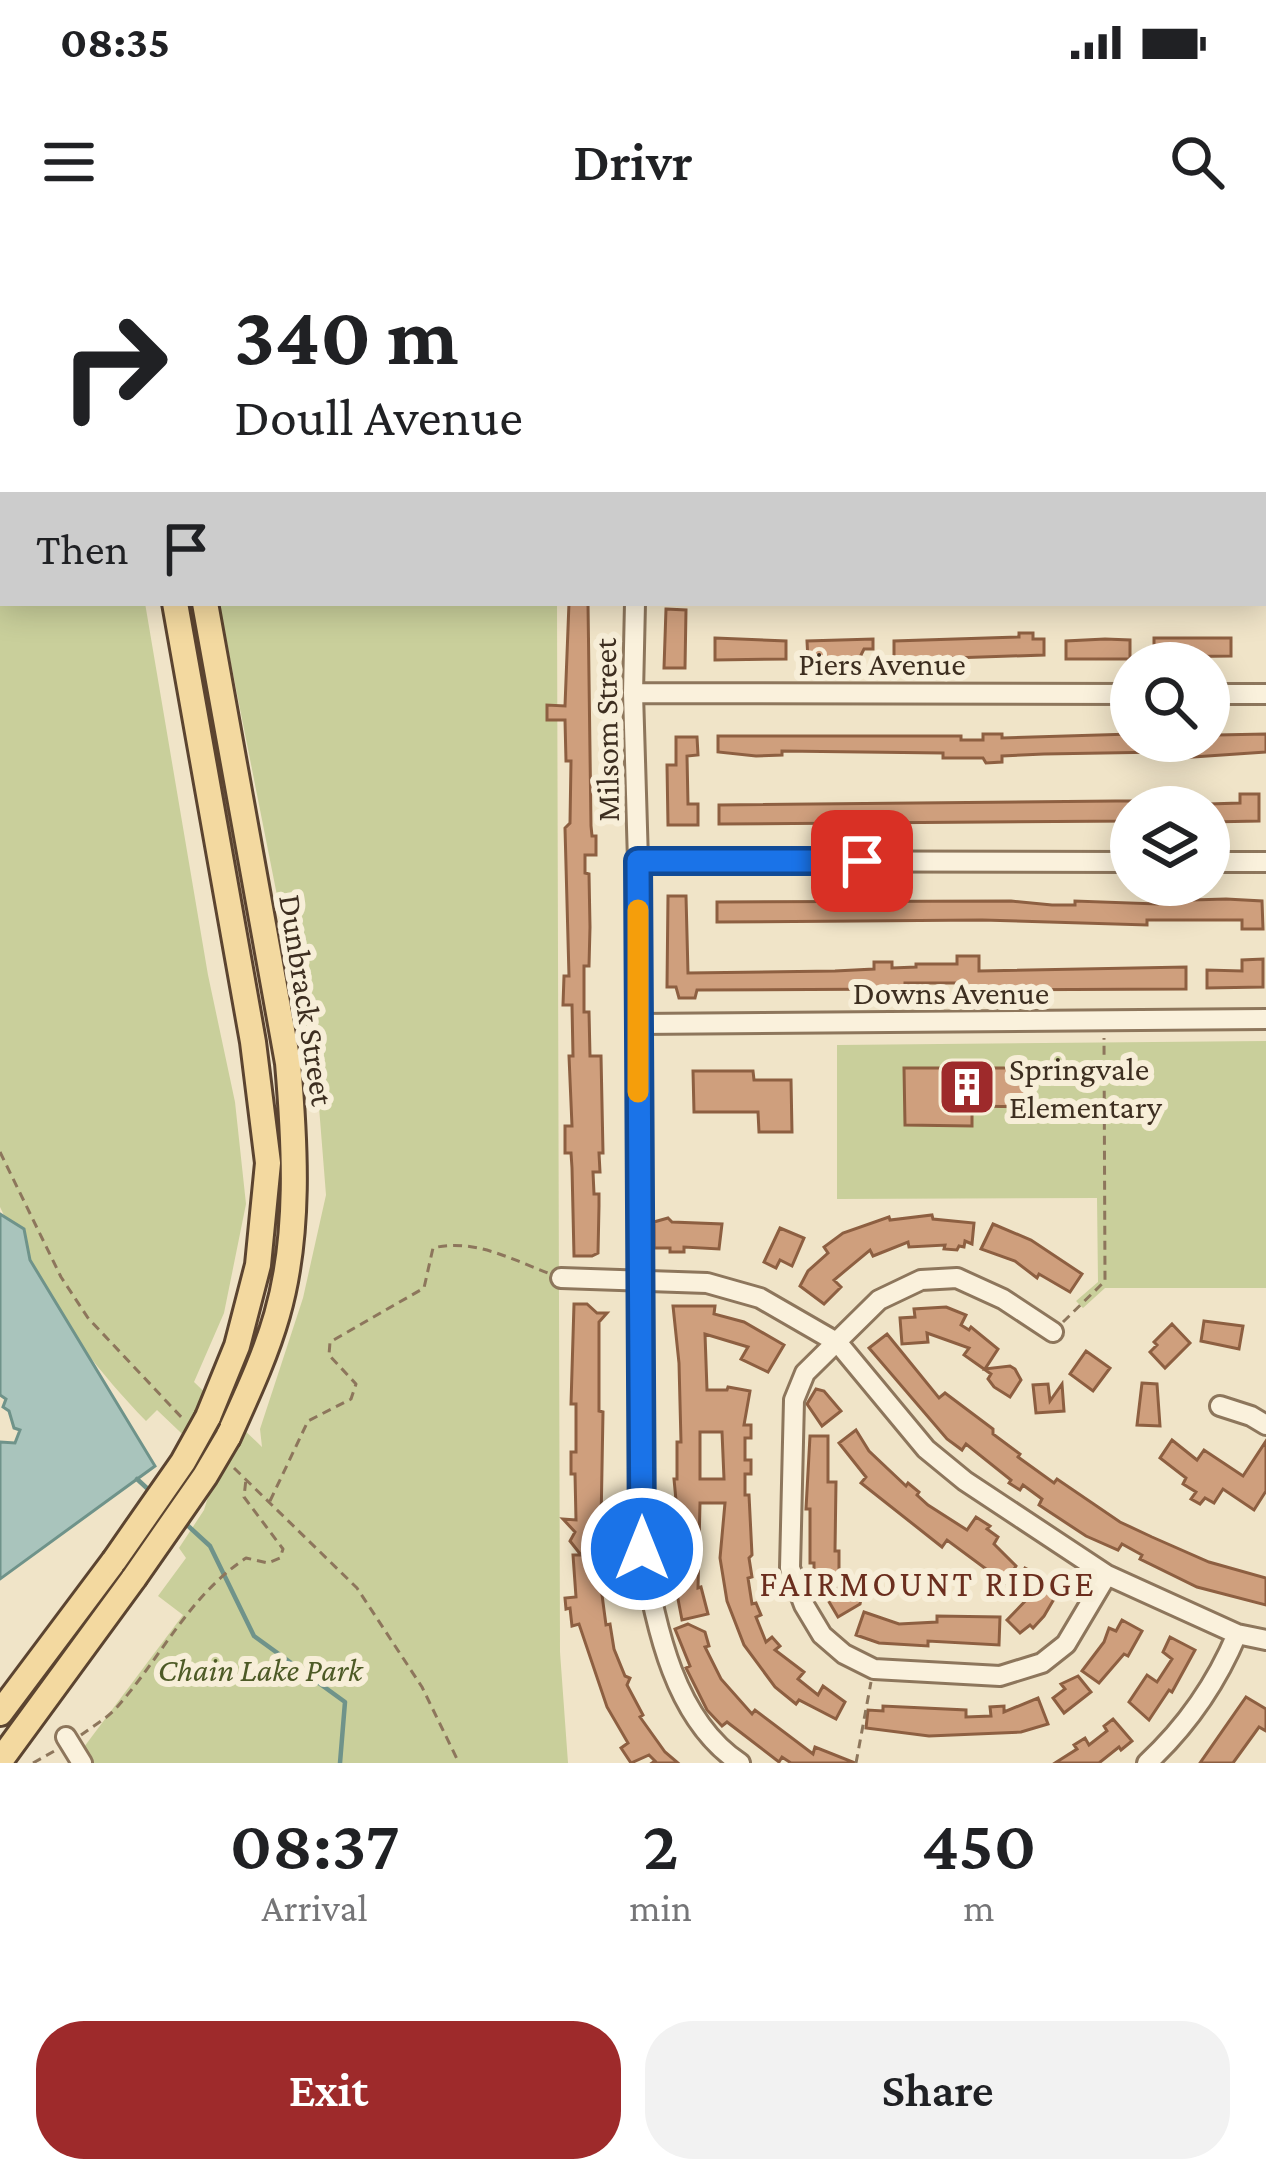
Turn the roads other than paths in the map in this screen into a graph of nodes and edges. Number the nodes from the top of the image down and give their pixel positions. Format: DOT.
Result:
graph roads {
  1 [pos="176,606"];
  2 [pos="206,606"];
  3 [pos="635,606"];
  4 [pos="633,693"];
  5 [pos="1110,694"];
  6 [pos="1230,694"];
  7 [pos="1266,694"];
  8 [pos="638,861"];
  9 [pos="1110,862"];
  10 [pos="1230,862"];
  11 [pos="1266,862"];
  12 [pos="1266,1019"];
  13 [pos="637,1024"];
  14 [pos="640,1277"];
  15 [pos="561,1278"];
  16 [pos="1053,1332"];
  17 [pos="838,1343"];
  18 [pos="1220,1406"];
  19 [pos="1266,1425"];
  20 [pos="124,1569"];
  21 [pos="1107,1575"];
  22 [pos="1237,1634"];
  23 [pos="1266,1640"];
  24 [pos="0,1713"];
  25 [pos="68,1740"];
  26 [pos="0,1761"];
  27 [pos="82,1763"];
  28 [pos="740,1763"];
  29 [pos="1147,1763"];
  1 -- 20 [label="main road, Dunbrack Street, bridge"];
  2 -- 20 [label="main road, Dunbrack Street, bridge"];
  3 -- 4 [label="street, Milsom Street"];
  4 -- 5 [label="street, Piers Avenue"];
  4 -- 8 [label="street, Milsom Street"];
  6 -- 7 [label="street"];
  8 -- 9 [label="street"];
  8 -- 13 [label="street, Milsom Street"];
  10 -- 11 [label="street"];
  12 -- 13 [label="street, Downs Avenue"];
  13 -- 14 [label="street, Milsom Street"];
  14 -- 15 [label="street"];
  14 -- 17 [label="street"];
  14 -- 28 [label="street, Milsom Street"];
  16 -- 17 [label="street"];
  17 -- 21 [label="street"];
  17 -- 21 [label="street"];
  18 -- 19 [label="street"];
  20 -- 24 [label="main road, Dunbrack Street"];
  20 -- 26 [label="main road, Dunbrack Street"];
  21 -- 22 [label="street"];
  22 -- 23 [label="street"];
  22 -- 29 [label="street"];
  25 -- 27 [label="street"];
}
